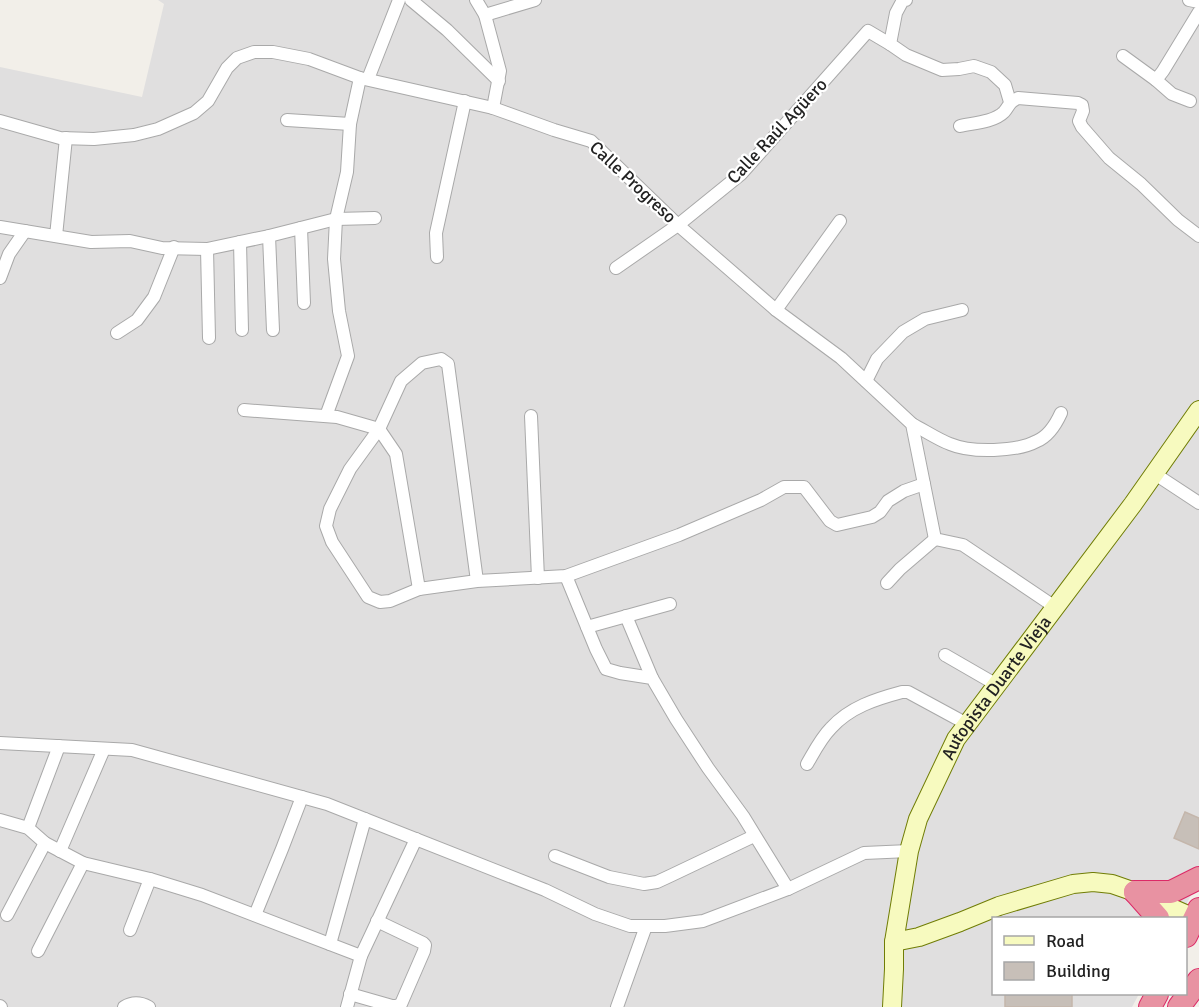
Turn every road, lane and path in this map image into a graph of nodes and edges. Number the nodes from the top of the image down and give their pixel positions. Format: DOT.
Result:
graph roads {
  1 [pos="399,0"];
  2 [pos="411,0"];
  3 [pos="476,0"];
  4 [pos="535,0"];
  5 [pos="906,0"];
  6 [pos="1189,0"];
  7 [pos="1199,2"];
  8 [pos="1199,12"];
  9 [pos="485,15"];
  10 [pos="890,44"];
  11 [pos="1123,56"];
  12 [pos="364,79"];
  13 [pos="1156,80"];
  14 [pos="499,81"];
  15 [pos="465,101"];
  16 [pos="1190,101"];
  17 [pos="1010,102"];
  18 [pos="493,108"];
  19 [pos="287,120"];
  20 [pos="0,121"];
  21 [pos="350,124"];
  22 [pos="960,126"];
  23 [pos="66,138"];
  24 [pos="375,218"];
  25 [pos="336,219"];
  26 [pos="840,222"];
  27 [pos="678,225"];
  28 [pos="0,227"];
  29 [pos="301,228"];
  30 [pos="25,231"];
  31 [pos="56,236"];
  32 [pos="269,236"];
  33 [pos="1199,236"];
  34 [pos="240,242"];
  35 [pos="174,247"];
  36 [pos="207,249"];
  37 [pos="437,257"];
  38 [pos="616,268"];
  39 [pos="0,278"];
  40 [pos="304,303"];
  41 [pos="962,309"];
  42 [pos="776,310"];
  43 [pos="242,330"];
  44 [pos="273,330"];
  45 [pos="117,333"];
  46 [pos="209,338"];
  47 [pos="866,381"];
  48 [pos="244,410"];
  49 [pos="1199,410"];
  50 [pos="1061,413"];
  51 [pos="326,416"];
  52 [pos="531,416"];
  53 [pos="912,424"];
  54 [pos="379,429"];
  55 [pos="1155,474"];
  56 [pos="924,484"];
  57 [pos="1199,502"];
  58 [pos="936,539"];
  59 [pos="566,576"];
  60 [pos="538,578"];
  61 [pos="477,581"];
  62 [pos="887,583"];
  63 [pos="419,590"];
  64 [pos="670,604"];
  65 [pos="1055,607"];
  66 [pos="626,616"];
  67 [pos="586,627"];
  68 [pos="945,655"];
  69 [pos="652,678"];
  70 [pos="997,685"];
  71 [pos="967,724"];
  72 [pos="0,743"];
  73 [pos="58,746"];
  74 [pos="104,749"];
  75 [pos="807,764"];
  76 [pos="302,797"];
  77 [pos="365,819"];
  78 [pos="0,820"];
  79 [pos="28,828"];
  80 [pos="754,836"];
  81 [pos="416,839"];
  82 [pos="45,843"];
  83 [pos="60,851"];
  84 [pos="909,851"];
  85 [pos="555,856"];
  86 [pos="83,863"];
  87 [pos="1199,878"];
  88 [pos="150,879"];
  89 [pos="788,889"];
  90 [pos="1135,892"];
  91 [pos="7,915"];
  92 [pos="255,915"];
  93 [pos="1157,917"];
  94 [pos="1186,917"];
  95 [pos="377,921"];
  96 [pos="646,926"];
  97 [pos="130,930"];
  98 [pos="894,942"];
  99 [pos="330,944"];
  100 [pos="38,951"];
  101 [pos="361,956"];
  102 [pos="1199,966"];
  103 [pos="1199,980"];
  104 [pos="1187,989"];
  105 [pos="350,994"];
  106 [pos="124,1007"];
  107 [pos="149,1007"];
  108 [pos="346,1007"];
  109 [pos="617,1007"];
  110 [pos="892,1007"];
  111 [pos="1178,1007"];
  1 -- 12 [label="street"];
  2 -- 14 [label="street"];
  3 -- 9 [label="street"];
  4 -- 9 [label="street"];
  5 -- 10 [label="street"];
  6 -- 7 [label="street"];
  8 -- 13 [label="street"];
  9 -- 14 [label="street"];
  10 -- 17 [label="street"];
  10 -- 27 [label="street, Calle Raúl Agüero"];
  11 -- 13 [label="street"];
  12 -- 15 [label="street, Calle Progreso"];
  12 -- 21 [label="street"];
  12 -- 23 [label="street, Calle Progreso"];
  13 -- 16 [label="street"];
  14 -- 18 [label="street"];
  15 -- 18 [label="street, Calle Progreso"];
  15 -- 37 [label="street"];
  17 -- 22 [label="street"];
  17 -- 33 [label="street"];
  18 -- 27 [label="street, Calle Progreso"];
  19 -- 21 [label="street"];
  20 -- 23 [label="street, Calle Progreso"];
  21 -- 25 [label="street"];
  23 -- 31 [label="street"];
  24 -- 25 [label="street"];
  25 -- 29 [label="street"];
  25 -- 51 [label="street"];
  26 -- 42 [label="street"];
  27 -- 38 [label="street, Calle Raúl Agüero"];
  27 -- 42 [label="street, Calle Progreso"];
  28 -- 30 [label="street"];
  29 -- 32 [label="street"];
  29 -- 40 [label="street"];
  30 -- 31 [label="street"];
  30 -- 39 [label="street"];
  31 -- 35 [label="street"];
  32 -- 34 [label="street"];
  32 -- 44 [label="street"];
  34 -- 36 [label="street"];
  34 -- 43 [label="street"];
  35 -- 36 [label="street"];
  35 -- 45 [label="street"];
  36 -- 46 [label="street"];
  41 -- 47 [label="street"];
  42 -- 47 [label="street, Calle Progreso"];
  47 -- 53 [label="street, Calle Progreso"];
  48 -- 51 [label="street"];
  49 -- 55 [label="street, Autopista Duarte Vieja"];
  50 -- 53 [label="street, Calle Progreso"];
  51 -- 54 [label="street"];
  52 -- 60 [label="street"];
  53 -- 56 [label="street"];
  54 -- 61 [label="street"];
  54 -- 63 [label="street"];
  54 -- 63 [label="street"];
  55 -- 57 [label="street"];
  55 -- 65 [label="street, Autopista Duarte Vieja"];
  56 -- 58 [label="street"];
  56 -- 59 [label="street"];
  58 -- 62 [label="street"];
  58 -- 65 [label="street"];
  59 -- 60 [label="street"];
  59 -- 67 [label="street"];
  60 -- 61 [label="street"];
  61 -- 63 [label="street"];
  64 -- 66 [label="street"];
  65 -- 70 [label="street, Autopista Duarte Vieja"];
  66 -- 67 [label="street"];
  66 -- 69 [label="street"];
  67 -- 69 [label="street"];
  68 -- 70 [label="street"];
  69 -- 80 [label="street"];
  70 -- 71 [label="street, Autopista Duarte Vieja"];
  71 -- 75 [label="street"];
  71 -- 84 [label="street, Autopista Duarte Vieja"];
  72 -- 73 [label="street"];
  73 -- 74 [label="street"];
  73 -- 79 [label="street"];
  74 -- 76 [label="street"];
  74 -- 83 [label="street"];
  76 -- 77 [label="street"];
  76 -- 92 [label="street"];
  77 -- 81 [label="street"];
  77 -- 99 [label="street"];
  78 -- 79 [label="street"];
  79 -- 82 [label="street"];
  80 -- 85 [label="street"];
  80 -- 89 [label="street"];
  81 -- 95 [label="street"];
  81 -- 96 [label="street"];
  82 -- 83 [label="street"];
  82 -- 91 [label="street"];
  83 -- 86 [label="street"];
  84 -- 89 [label="street"];
  84 -- 98 [label="street, Autopista Duarte Vieja"];
  86 -- 88 [label="street"];
  86 -- 100 [label="street"];
  87 -- 90 [label="highway"];
  88 -- 92 [label="street"];
  88 -- 97 [label="street"];
  89 -- 96 [label="street"];
  90 -- 93 [label="highway"];
  90 -- 94 [label="street"];
  90 -- 98 [label="street"];
  92 -- 99 [label="street"];
  95 -- 101 [label="street"];
  95 -- 105 [label="street"];
  96 -- 109 [label="street"];
  98 -- 110 [label="street, Autopista Duarte Vieja"];
  99 -- 101 [label="street"];
  101 -- 105 [label="street"];
  102 -- 104 [label="highway"];
  103 -- 111 [label="highway"];
  105 -- 108 [label="street"];
  106 -- 107 [label="street"];
}
